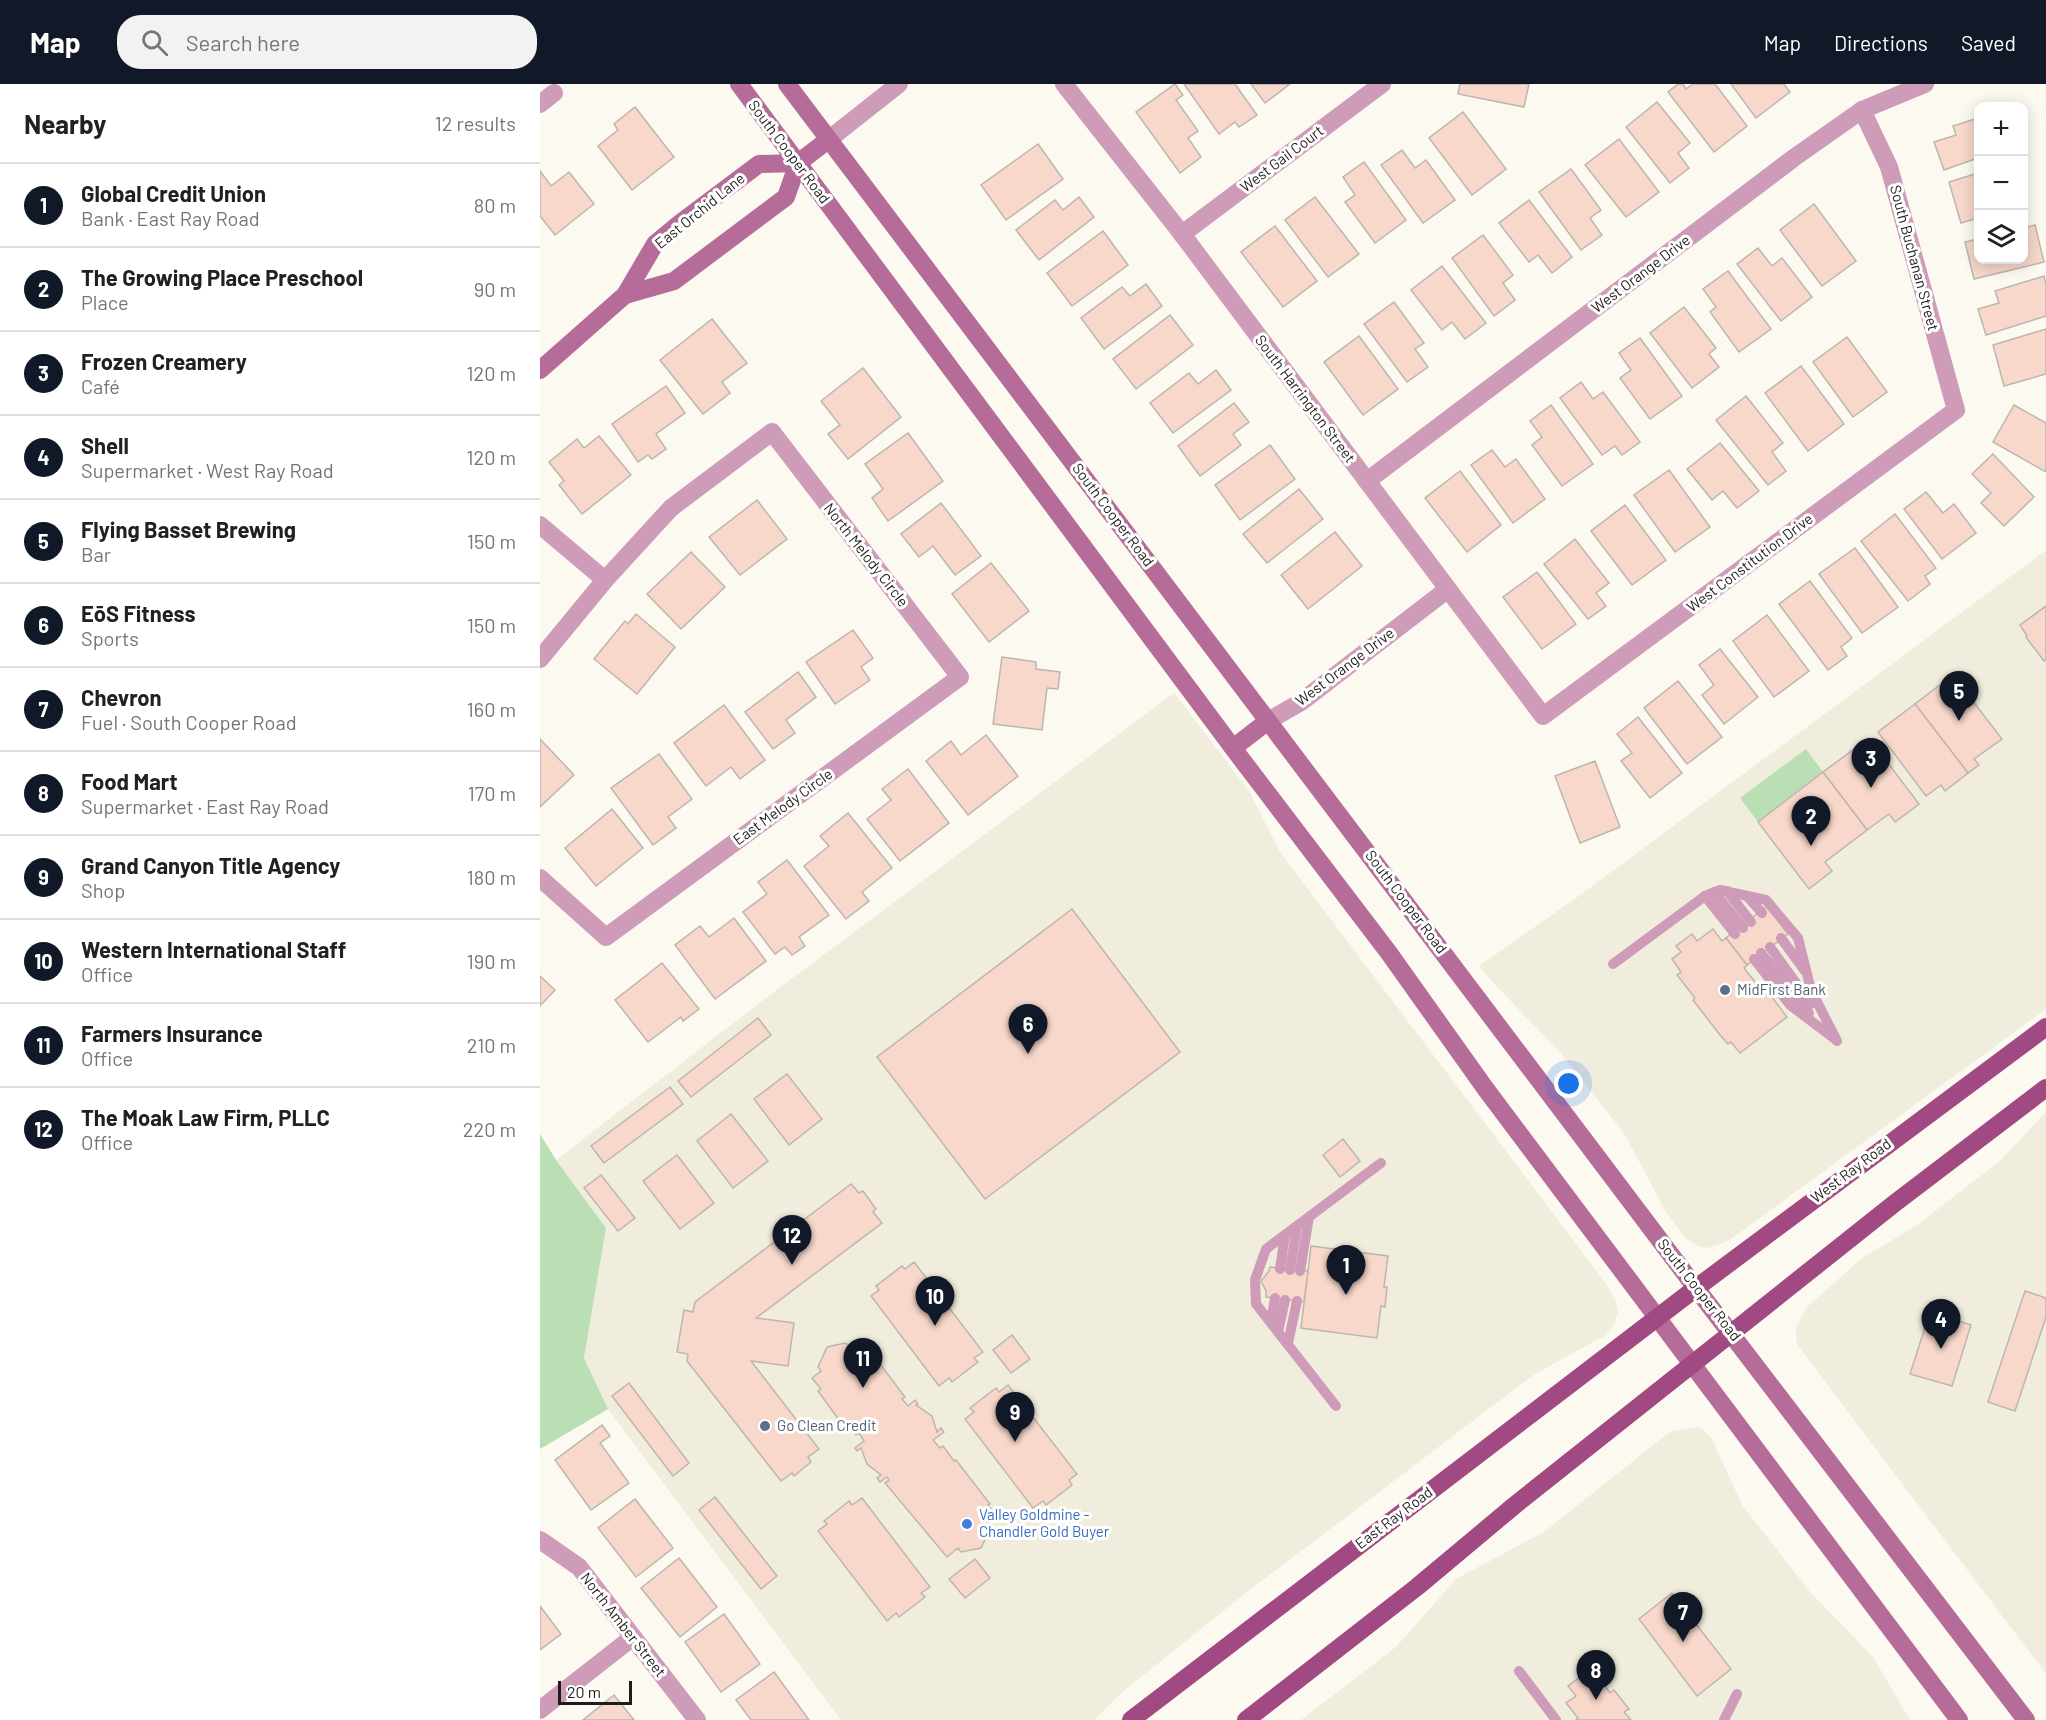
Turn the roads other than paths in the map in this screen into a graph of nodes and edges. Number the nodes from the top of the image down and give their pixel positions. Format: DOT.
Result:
graph roads {
  1 [pos="739,84"];
  2 [pos="787,84"];
  3 [pos="899,84"];
  4 [pos="1064,84"];
  5 [pos="1382,84"];
  6 [pos="1925,84"];
  7 [pos="1862,110"];
  8 [pos="828,140"];
  9 [pos="798,163"];
  10 [pos="1182,234"];
  11 [pos="625,296"];
  12 [pos="540,370"];
  13 [pos="1956,410"];
  14 [pos="1367,481"];
  15 [pos="540,525"];
  16 [pos="605,580"];
  17 [pos="1448,589"];
  18 [pos="540,659"];
  19 [pos="960,677"];
  20 [pos="1543,716"];
  21 [pos="1268,721"];
  22 [pos="1233,748"];
  23 [pos="540,878"];
  24 [pos="1727,891"];
  25 [pos="1709,894"];
  26 [pos="1748,896"];
  27 [pos="1762,913"];
  28 [pos="1780,938"];
  29 [pos="1612,964"];
  30 [pos="1809,976"];
  31 [pos="2046,1027"];
  32 [pos="1837,1041"];
  33 [pos="2046,1088"];
  34 [pos="1381,1163"];
  35 [pos="1309,1217"];
  36 [pos="1297,1226"];
  37 [pos="1285,1234"];
  38 [pos="1290,1270"];
  39 [pos="1696,1287"];
  40 [pos="1297,1301"];
  41 [pos="1657,1317"];
  42 [pos="1271,1322"];
  43 [pos="1278,1332"];
  44 [pos="1732,1334"];
  45 [pos="1287,1343"];
  46 [pos="1691,1364"];
  47 [pos="1336,1406"];
  48 [pos="540,1540"];
  49 [pos="633,1637"];
  50 [pos="1519,1671"];
  51 [pos="1737,1694"];
  52 [pos="540,1710"];
  53 [pos="697,1720"];
  54 [pos="1131,1720"];
  55 [pos="1246,1720"];
  56 [pos="1556,1720"];
  57 [pos="1724,1720"];
  58 [pos="1959,1720"];
  59 [pos="2026,1720"];
  1 -- 9 [label="main road, South Cooper Road"];
  2 -- 8 [label="main road, South Cooper Road"];
  3 -- 8 [label="street"];
  4 -- 10 [label="street, South Harrington Street"];
  5 -- 10 [label="street, West Gail Court"];
  6 -- 7 [label="street, West Orange Drive"];
  7 -- 13 [label="street, South Buchanan Street"];
  7 -- 14 [label="street, West Orange Drive"];
  8 -- 9 [label="main road"];
  8 -- 21 [label="main road, South Cooper Road"];
  9 -- 11 [label="main road, East Orchid Lane"];
  9 -- 11 [label="main road, East Orchid Lane"];
  9 -- 22 [label="main road, South Cooper Road"];
  10 -- 14 [label="street, South Harrington Street"];
  11 -- 12 [label="main road, East Orchid Lane"];
  13 -- 20 [label="street, West Constitution Drive"];
  14 -- 17 [label="street, South Harrington Street"];
  15 -- 16 [label="street"];
  16 -- 18 [label="street"];
  16 -- 19 [label="street, North Melody Circle"];
  17 -- 20 [label="street, South Harrington Street"];
  17 -- 21 [label="street, West Orange Drive"];
  19 -- 23 [label="street, East Melody Circle"];
  21 -- 22 [label="main road"];
  21 -- 39 [label="main road, South Cooper Road"];
  22 -- 41 [label="main road, South Cooper Road"];
  24 -- 25 [label="lane"];
  24 -- 25 [label="lane"];
  24 -- 26 [label="lane"];
  25 -- 29 [label="lane"];
  26 -- 27 [label="lane"];
  26 -- 30 [label="lane"];
  28 -- 30 [label="lane"];
  30 -- 32 [label="lane"];
  31 -- 39 [label="main road, West Ray Road"];
  32 -- 32 [label="lane"];
  33 -- 44 [label="main road"];
  34 -- 35 [label="lane"];
  35 -- 36 [label="lane"];
  35 -- 38 [label="lane"];
  36 -- 37 [label="lane"];
  36 -- 38 [label="lane"];
  37 -- 38 [label="lane"];
  37 -- 42 [label="lane"];
  39 -- 41 [label="main road, West Ray Road"];
  39 -- 44 [label="main road, South Cooper Road"];
  40 -- 45 [label="lane"];
  41 -- 46 [label="main road, South Cooper Road"];
  41 -- 54 [label="main road, East Ray Road"];
  42 -- 43 [label="lane"];
  42 -- 43 [label="lane"];
  43 -- 45 [label="lane"];
  44 -- 46 [label="main road"];
  44 -- 59 [label="main road, South Cooper Road"];
  45 -- 47 [label="lane"];
  46 -- 55 [label="main road"];
  46 -- 58 [label="main road, South Cooper Road"];
  48 -- 49 [label="street, North Amber Street"];
  49 -- 52 [label="street"];
  49 -- 53 [label="street, North Amber Street"];
  50 -- 56 [label="lane"];
  51 -- 57 [label="lane"];
}
